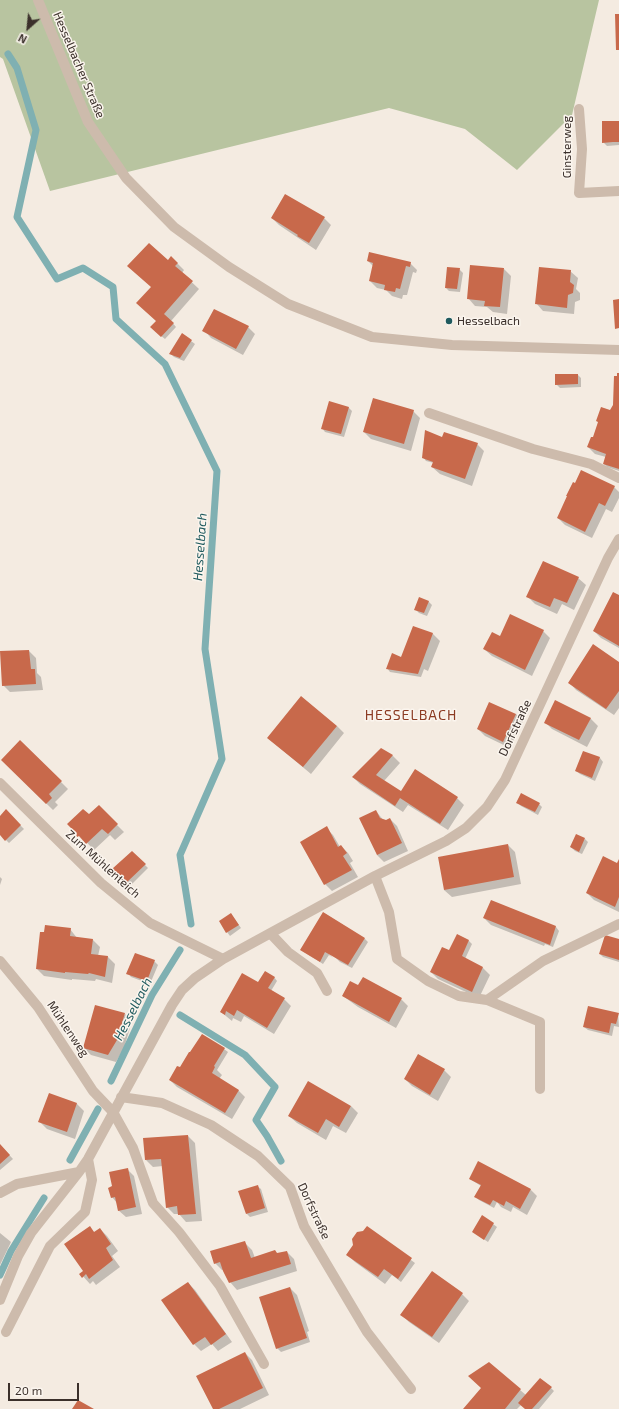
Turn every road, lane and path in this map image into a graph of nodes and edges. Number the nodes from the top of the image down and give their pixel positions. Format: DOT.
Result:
graph roads {
  1 [pos="38,0"];
  2 [pos="579,109"];
  3 [pos="619,191"];
  4 [pos="619,350"];
  5 [pos="429,413"];
  6 [pos="619,478"];
  7 [pos="619,539"];
  8 [pos="0,783"];
  9 [pos="375,876"];
  10 [pos="619,924"];
  11 [pos="271,934"];
  12 [pos="223,959"];
  13 [pos="0,961"];
  14 [pos="327,991"];
  15 [pos="487,1000"];
  16 [pos="540,1089"];
  17 [pos="121,1097"];
  18 [pos="113,1112"];
  19 [pos="88,1159"];
  20 [pos="79,1172"];
  21 [pos="0,1192"];
  22 [pos="0,1300"];
  23 [pos="6,1332"];
  24 [pos="264,1364"];
  25 [pos="411,1388"];
  1 -- 4 [label="street, Hesselbacher Straße"];
  2 -- 3 [label="street, Ginsterweg"];
  5 -- 6 [label="street"];
  7 -- 9 [label="street, Dorfstraße"];
  8 -- 12 [label="street, Zum Mühlenteich"];
  9 -- 11 [label="street, Dorfstraße"];
  9 -- 15 [label="street"];
  10 -- 15 [label="street"];
  11 -- 12 [label="street, Dorfstraße"];
  11 -- 14 [label="street"];
  12 -- 17 [label="street, Dorfstraße"];
  13 -- 18 [label="street, Mühlenweg"];
  15 -- 16 [label="street"];
  17 -- 18 [label="street, Dorfstraße"];
  17 -- 25 [label="street, Dorfstraße"];
  18 -- 19 [label="street, Dorfstraße"];
  18 -- 24 [label="street"];
  19 -- 20 [label="street, Dorfstraße"];
  19 -- 23 [label="street"];
  20 -- 21 [label="street"];
  20 -- 22 [label="street, Dorfstraße"];
}
